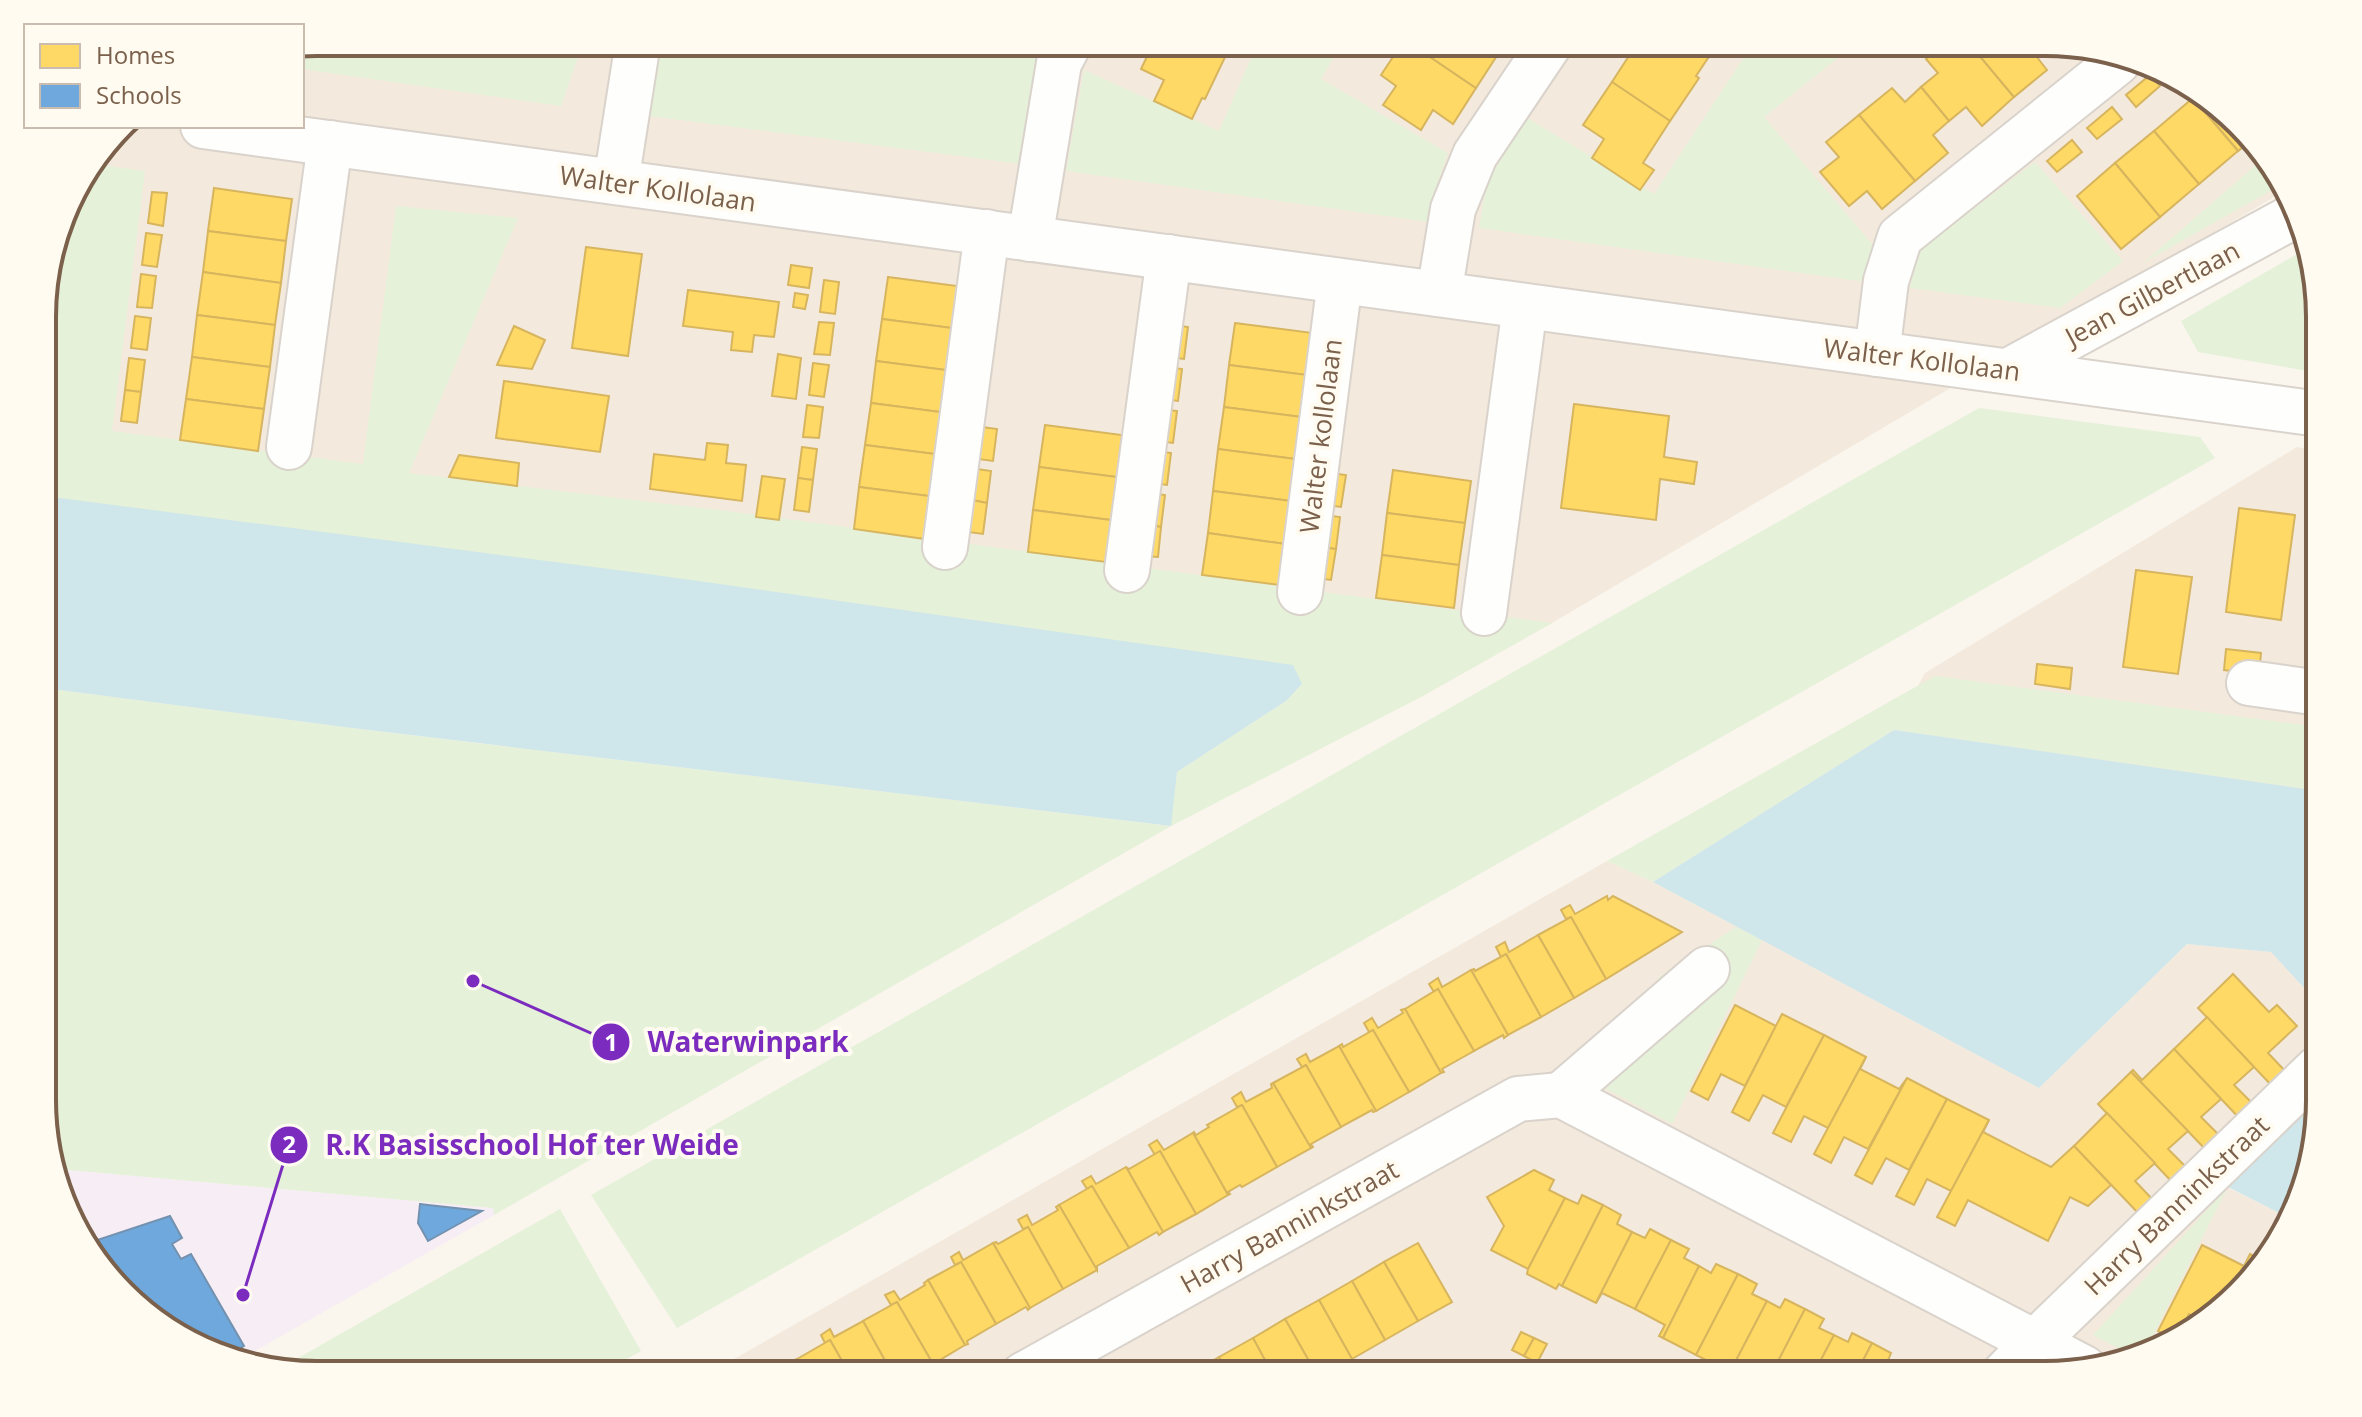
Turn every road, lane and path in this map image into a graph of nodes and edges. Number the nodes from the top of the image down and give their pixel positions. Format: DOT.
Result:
graph roads {
  1 [pos="636,56"];
  2 [pos="1063,56"];
  3 [pos="1542,56"];
  4 [pos="2114,65"];
  5 [pos="218,128"];
  6 [pos="330,143"];
  7 [pos="616,182"];
  8 [pos="2287,220"];
  9 [pos="987,232"];
  10 [pos="1030,239"];
  11 [pos="1169,257"];
  12 [pos="1340,281"];
  13 [pos="1439,294"];
  14 [pos="1525,306"];
  15 [pos="1877,354"];
  16 [pos="2010,370"];
  17 [pos="2305,412"];
  18 [pos="289,447"];
  19 [pos="945,547"];
  20 [pos="1127,570"];
  21 [pos="1300,592"];
  22 [pos="1484,613"];
  23 [pos="2249,683"];
  24 [pos="2305,691"];
  25 [pos="1707,969"];
  26 [pos="2305,1081"];
  27 [pos="1561,1095"];
  28 [pos="2034,1343"];
  29 [pos="2018,1360"];
  30 [pos="2067,1360"];
  31 [pos="1049,1361"];
  1 -- 7 [label="street"];
  2 -- 10 [label="street"];
  3 -- 13 [label="street"];
  4 -- 15 [label="street"];
  5 -- 6 [label="street, Walter Kollolaan"];
  6 -- 7 [label="street, Walter Kollolaan"];
  6 -- 18 [label="street"];
  7 -- 9 [label="street, Walter Kollolaan"];
  8 -- 16 [label="street, Jean Gilbertlaan"];
  9 -- 10 [label="street, Walter Kollolaan"];
  9 -- 19 [label="street"];
  10 -- 11 [label="street, Walter Kollolaan"];
  11 -- 12 [label="street, Walter Kollolaan"];
  11 -- 20 [label="street"];
  12 -- 13 [label="street, Walter Kollolaan"];
  12 -- 21 [label="street, Walter kollolaan"];
  13 -- 14 [label="street, Walter Kollolaan"];
  14 -- 15 [label="street, Walter Kollolaan"];
  14 -- 22 [label="street"];
  15 -- 16 [label="street, Walter Kollolaan"];
  16 -- 17 [label="street, Walter Kollolaan"];
  23 -- 24 [label="street"];
  25 -- 27 [label="street"];
  26 -- 28 [label="street, Harry Banninkstraat"];
  27 -- 28 [label="street"];
  27 -- 31 [label="street, Harry Banninkstraat"];
  28 -- 29 [label="street, Harry Banninkstraat"];
  28 -- 30 [label="street"];
}
